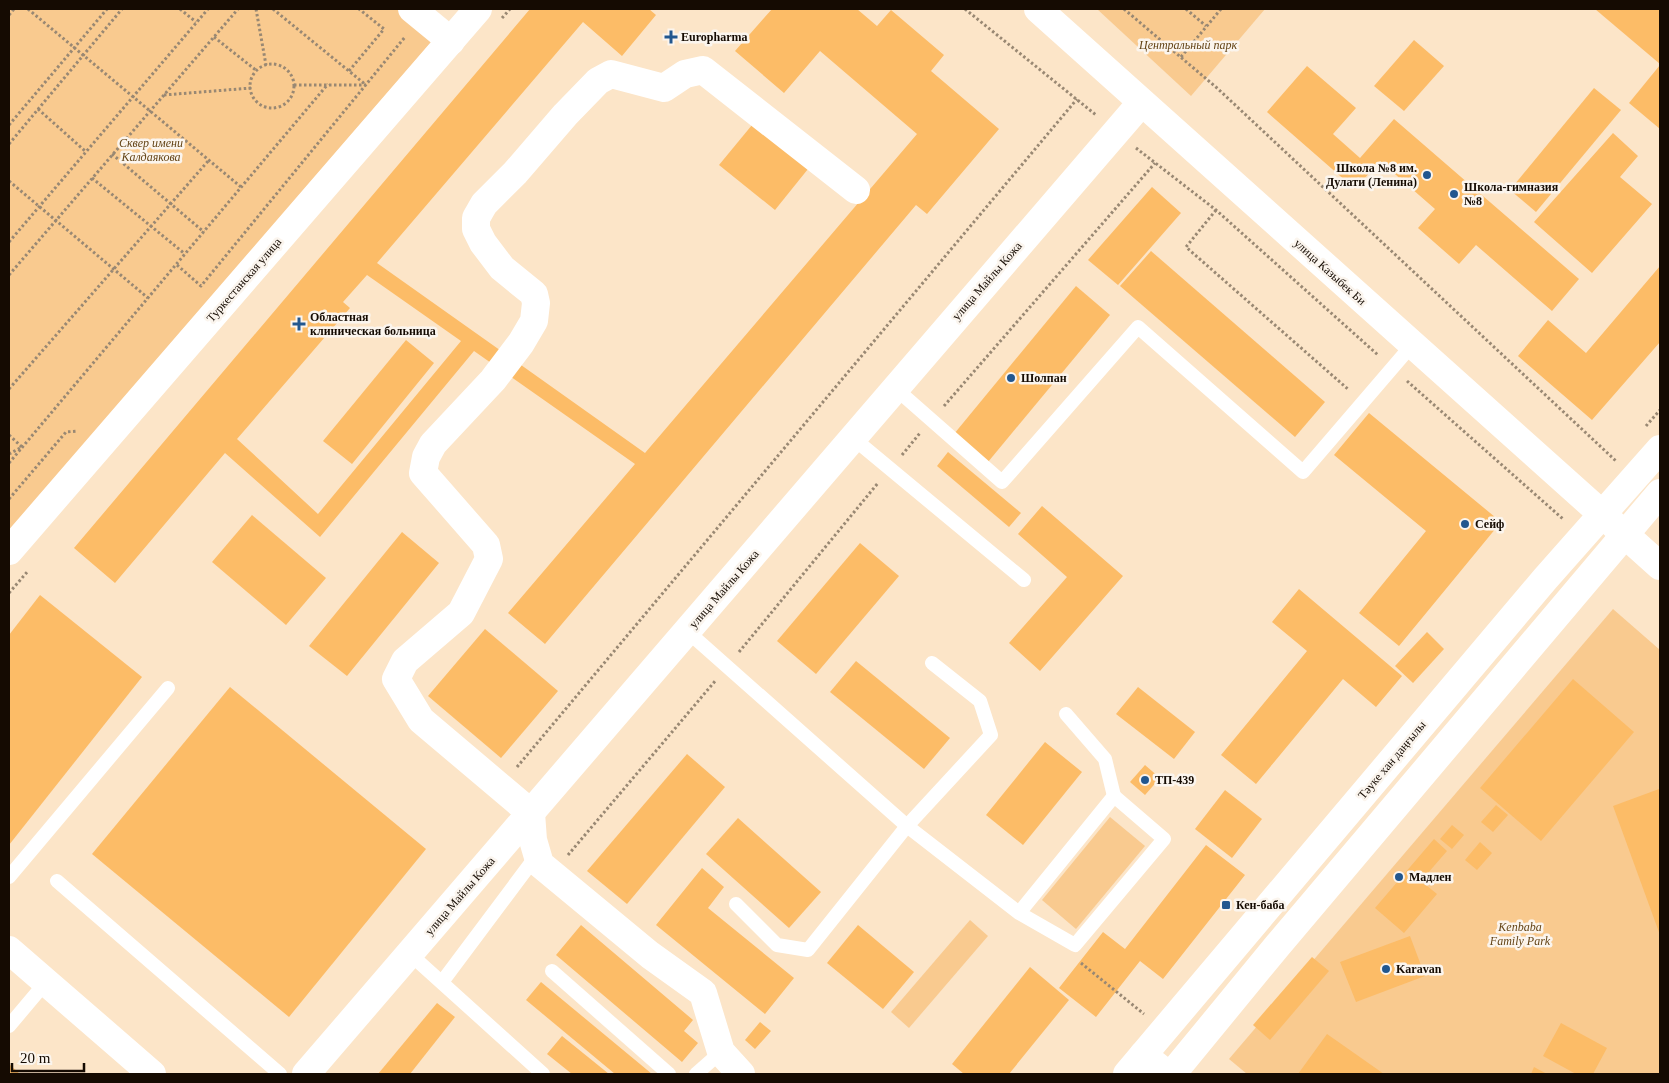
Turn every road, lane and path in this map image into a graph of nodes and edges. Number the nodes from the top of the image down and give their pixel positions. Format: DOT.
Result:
graph roads {
  1 [pos="14,9"];
  2 [pos="28,9"];
  3 [pos="107,9"];
  4 [pos="122,9"];
  5 [pos="180,9"];
  6 [pos="208,9"];
  7 [pos="238,9"];
  8 [pos="256,9"];
  9 [pos="273,9"];
  10 [pos="360,9"];
  11 [pos="478,9"];
  12 [pos="964,9"];
  13 [pos="1038,9"];
  14 [pos="1124,9"];
  15 [pos="1186,9"];
  16 [pos="1221,9"];
  17 [pos="417,12"];
  18 [pos="9,15"];
  19 [pos="196,22"];
  20 [pos="1206,26"];
  21 [pos="214,37"];
  22 [pos="451,41"];
  23 [pos="74,47"];
  24 [pos="83,55"];
  25 [pos="1181,57"];
  26 [pos="266,65"];
  27 [pos="257,71"];
  28 [pos="350,71"];
  29 [pos="328,84"];
  30 [pos="294,85"];
  31 [pos="366,85"];
  32 [pos="251,88"];
  33 [pos="164,94"];
  34 [pos="132,96"];
  35 [pos="1077,99"];
  36 [pos="1141,103"];
  37 [pos="38,109"];
  38 [pos="150,111"];
  39 [pos="9,125"];
  40 [pos="1116,132"];
  41 [pos="9,144"];
  42 [pos="85,151"];
  43 [pos="112,154"];
  44 [pos="209,160"];
  45 [pos="1155,163"];
  46 [pos="92,178"];
  47 [pos="9,181"];
  48 [pos="241,187"];
  49 [pos="856,190"];
  50 [pos="172,204"];
  51 [pos="38,206"];
  52 [pos="1216,210"];
  53 [pos="55,220"];
  54 [pos="152,227"];
  55 [pos="204,232"];
  56 [pos="9,242"];
  57 [pos="185,254"];
  58 [pos="177,265"];
  59 [pos="115,270"];
  60 [pos="9,275"];
  61 [pos="148,298"];
  62 [pos="1412,346"];
  63 [pos="1392,368"];
  64 [pos="895,388"];
  65 [pos="9,389"];
  66 [pos="1362,402"];
  67 [pos="931,420"];
  68 [pos="9,435"];
  69 [pos="853,438"];
  70 [pos="22,447"];
  71 [pos="1660,449"];
  72 [pos="9,454"];
  73 [pos="1616,461"];
  74 [pos="9,463"];
  75 [pos="891,469"];
  76 [pos="1660,493"];
  77 [pos="1602,516"];
  78 [pos="1564,520"];
  79 [pos="1624,535"];
  80 [pos="9,551"];
  81 [pos="1660,566"];
  82 [pos="1024,580"];
  83 [pos="688,631"];
  84 [pos="932,662"];
  85 [pos="727,666"];
  86 [pos="168,688"];
  87 [pos="1066,714"];
  88 [pos="500,786"];
  89 [pos="1114,796"];
  90 [pos="531,812"];
  91 [pos="907,826"];
  92 [pos="545,865"];
  93 [pos="9,877"];
  94 [pos="57,881"];
  95 [pos="736,904"];
  96 [pos="1019,913"];
  97 [pos="9,950"];
  98 [pos="410,954"];
  99 [pos="1080,961"];
  100 [pos="552,971"];
  101 [pos="46,982"];
  102 [pos="442,982"];
  103 [pos="1148,1018"];
  104 [pos="9,1026"];
  105 [pos="721,1052"];
  106 [pos="1135,1064"];
  107 [pos="312,1072"];
  108 [pos="152,1074"];
  109 [pos="280,1074"];
  110 [pos="543,1074"];
  111 [pos="669,1074"];
  112 [pos="696,1074"];
  113 [pos="741,1074"];
  114 [pos="1167,1074"];
  115 [pos="1172,1074"];
  1 -- 18 [label="path"];
  2 -- 23 [label="path"];
  3 -- 23 [label="path"];
  4 -- 24 [label="path"];
  5 -- 19 [label="path"];
  6 -- 19 [label="path"];
  7 -- 21 [label="path"];
  8 -- 26 [label="path"];
  9 -- 28 [label="path"];
  10 -- 28 [label="path"];
  11 -- 22 [label="street, Туркестанская улица"];
  12 -- 35 [label="path"];
  13 -- 36 [label="street, улица Казыбек Би"];
  14 -- 25 [label="path"];
  15 -- 20 [label="path"];
  16 -- 20 [label="path"];
  17 -- 22 [label="street"];
  17 -- 31 [label="path"];
  19 -- 34 [label="path"];
  20 -- 25 [label="path"];
  21 -- 27 [label="path"];
  21 -- 33 [label="path"];
  22 -- 80 [label="street, Туркестанская улица"];
  23 -- 24 [label="path"];
  23 -- 39 [label="path"];
  24 -- 34 [label="path"];
  24 -- 37 [label="path"];
  25 -- 73 [label="path"];
  26 -- 27 [label="path"];
  26 -- 30 [label="path"];
  27 -- 32 [label="path"];
  28 -- 31 [label="path"];
  29 -- 30 [label="path"];
  29 -- 31 [label="path"];
  29 -- 48 [label="path"];
  30 -- 32 [label="path"];
  31 -- 58 [label="path"];
  32 -- 33 [label="path"];
  33 -- 38 [label="path"];
  34 -- 38 [label="path"];
  34 -- 42 [label="path"];
  35 -- 40 [label="path"];
  35 -- 88 [label="path"];
  36 -- 40 [label="street, улица Майлы Кожа"];
  36 -- 62 [label="street, улица Казыбек Би"];
  37 -- 41 [label="path"];
  37 -- 42 [label="path"];
  38 -- 43 [label="path"];
  38 -- 44 [label="path"];
  40 -- 45 [label="path"];
  40 -- 64 [label="street, улица Майлы Кожа"];
  42 -- 51 [label="path"];
  43 -- 46 [label="path"];
  43 -- 50 [label="path"];
  44 -- 48 [label="path"];
  44 -- 50 [label="path"];
  45 -- 52 [label="path"];
  45 -- 67 [label="path"];
  46 -- 53 [label="path"];
  46 -- 54 [label="path"];
  47 -- 51 [label="path"];
  48 -- 55 [label="path"];
  49 -- 88 [label="street"];
  50 -- 54 [label="path"];
  50 -- 55 [label="path"];
  51 -- 53 [label="path"];
  51 -- 56 [label="path"];
  52 -- 63 [label="path"];
  52 -- 66 [label="path"];
  53 -- 59 [label="path"];
  53 -- 60 [label="path"];
  54 -- 57 [label="path"];
  54 -- 59 [label="path"];
  55 -- 57 [label="path"];
  57 -- 58 [label="path"];
  58 -- 61 [label="path"];
  59 -- 61 [label="path"];
  59 -- 65 [label="path"];
  61 -- 70 [label="path"];
  62 -- 63 [label="lane"];
  62 -- 77 [label="street, улица Казыбек Би"];
  63 -- 66 [label="lane"];
  63 -- 78 [label="path"];
  64 -- 67 [label="lane"];
  64 -- 69 [label="street, улица Майлы Кожа"];
  66 -- 67 [label="lane"];
  67 -- 75 [label="path"];
  68 -- 70 [label="path"];
  69 -- 75 [label="lane"];
  69 -- 83 [label="street, улица Майлы Кожа"];
  70 -- 72 [label="path"];
  70 -- 74 [label="path"];
  71 -- 77 [label="street, Тәуке хан даңғылы"];
  75 -- 82 [label="lane"];
  75 -- 85 [label="path"];
  76 -- 79 [label="street"];
  77 -- 79 [label="street, улица Казыбек Би"];
  77 -- 106 [label="street, Тәуке хан даңғылы"];
  79 -- 81 [label="street, улица Казыбек Би"];
  79 -- 115 [label="street"];
  83 -- 85 [label="lane"];
  83 -- 90 [label="street, улица Майлы Кожа"];
  84 -- 91 [label="lane"];
  85 -- 91 [label="lane"];
  85 -- 92 [label="path"];
  86 -- 93 [label="lane"];
  87 -- 89 [label="lane"];
  88 -- 90 [label="street"];
  89 -- 96 [label="lane"];
  89 -- 96 [label="lane"];
  90 -- 92 [label="street"];
  90 -- 98 [label="street, улица Майлы Кожа"];
  91 -- 95 [label="lane"];
  91 -- 96 [label="lane"];
  92 -- 102 [label="lane"];
  92 -- 105 [label="street"];
  94 -- 109 [label="lane"];
  97 -- 101 [label="street"];
  98 -- 102 [label="lane"];
  98 -- 107 [label="street, улица Майлы Кожа"];
  99 -- 103 [label="path"];
  100 -- 111 [label="lane"];
  101 -- 104 [label="lane"];
  101 -- 108 [label="street"];
  102 -- 110 [label="lane"];
  105 -- 112 [label="lane"];
  105 -- 113 [label="street"];
  106 -- 114 [label="street"];
}
